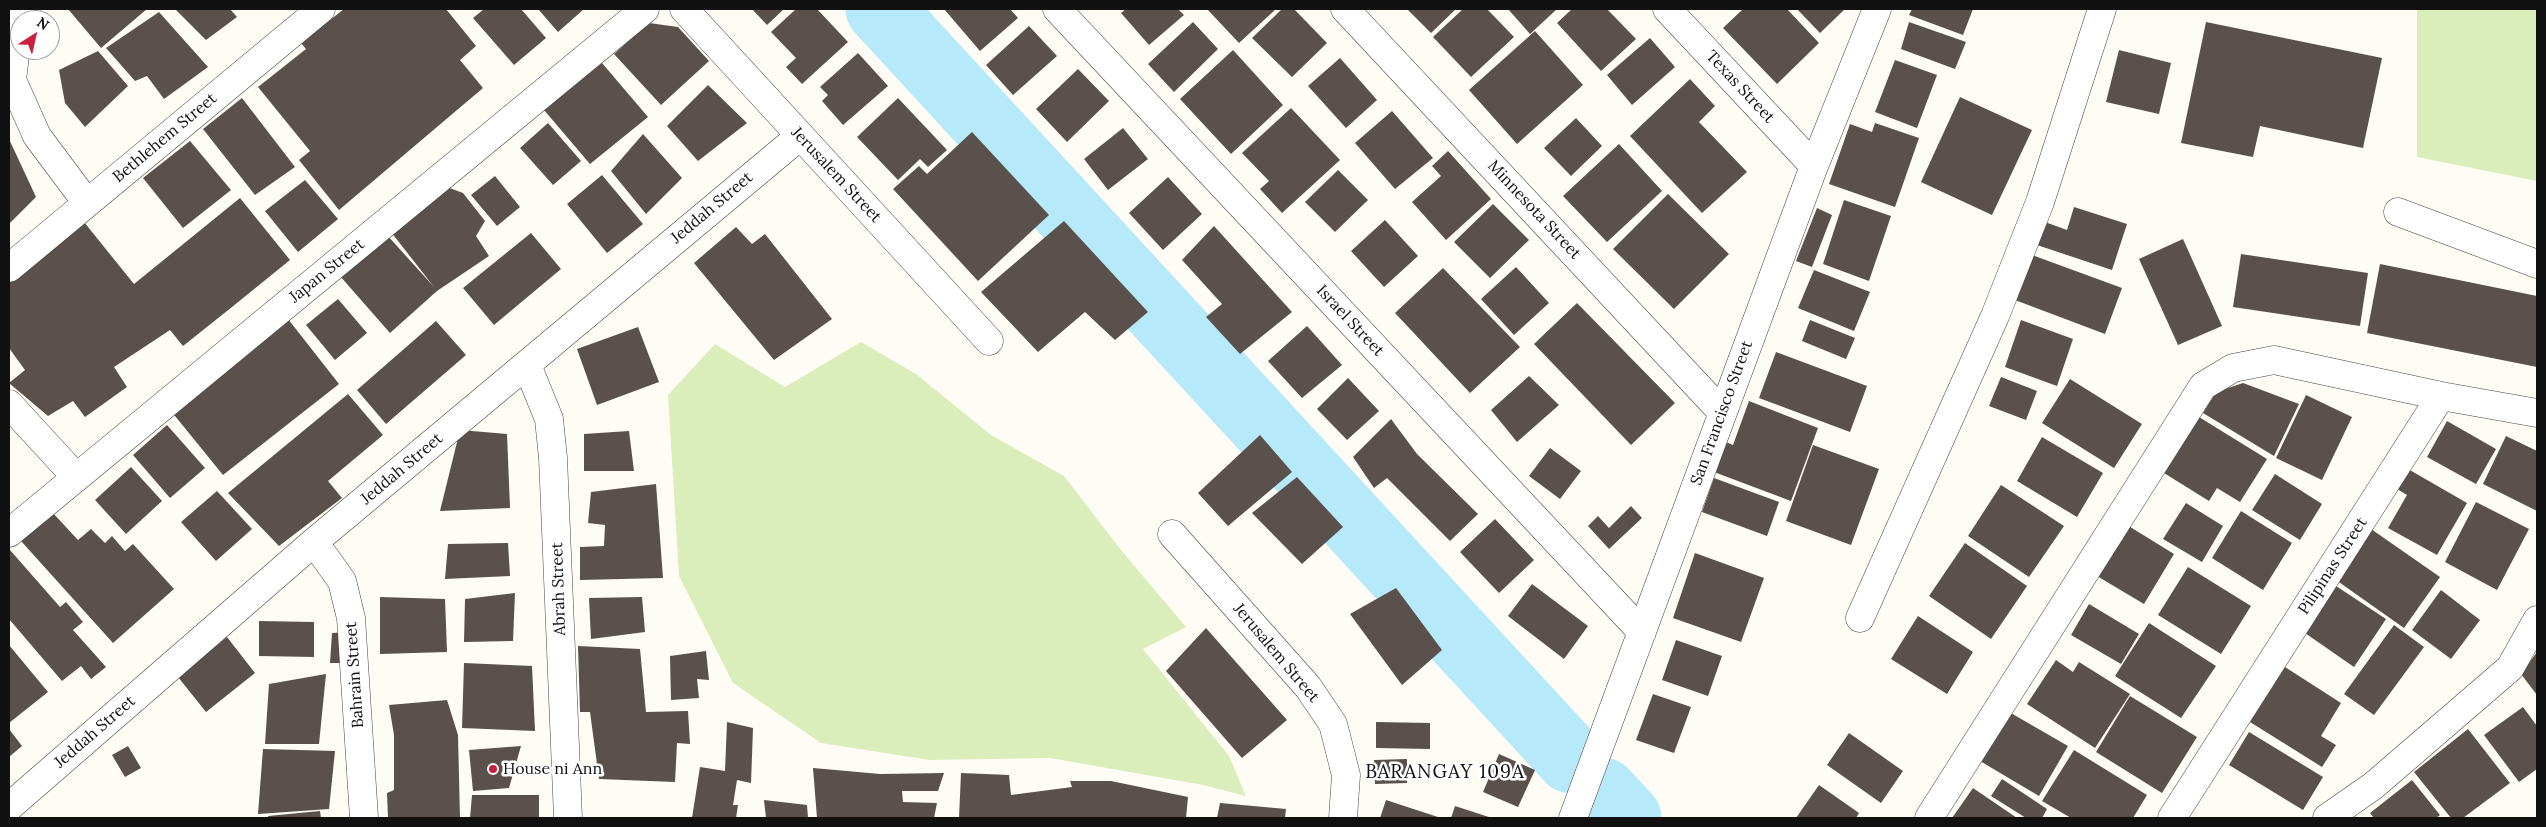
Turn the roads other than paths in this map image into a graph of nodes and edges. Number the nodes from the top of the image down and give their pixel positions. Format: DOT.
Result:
graph roads {
  1 [pos="26,9"];
  2 [pos="321,9"];
  3 [pos="645,9"];
  4 [pos="684,9"];
  5 [pos="1057,9"];
  6 [pos="1345,9"];
  7 [pos="1667,9"];
  8 [pos="1877,9"];
  9 [pos="2102,9"];
  10 [pos="800,136"];
  11 [pos="1814,166"];
  12 [pos="87,203"];
  13 [pos="2398,212"];
  14 [pos="2537,264"];
  15 [pos="9,268"];
  16 [pos="989,341"];
  17 [pos="526,365"];
  18 [pos="2441,396"];
  19 [pos="9,404"];
  20 [pos="1722,412"];
  21 [pos="2537,413"];
  22 [pos="76,477"];
  23 [pos="9,534"];
  24 [pos="1172,534"];
  25 [pos="314,542"];
  26 [pos="1860,618"];
  27 [pos="2537,620"];
  28 [pos="1642,632"];
  29 [pos="9,807"];
  30 [pos="364,818"];
  31 [pos="568,818"];
  32 [pos="1343,818"];
  33 [pos="1573,818"];
  34 [pos="1929,818"];
  35 [pos="2172,818"];
  36 [pos="2327,818"];
  1 -- 12 [label="street"];
  2 -- 12 [label="street, Bethlehem Street"];
  3 -- 22 [label="street, Japan Street"];
  4 -- 10 [label="street, Jerusalem Street"];
  5 -- 28 [label="street, Israel Street"];
  6 -- 20 [label="street, Minnesota Street"];
  7 -- 11 [label="street, Texas Street"];
  8 -- 11 [label="street, San Francisco Street"];
  9 -- 26 [label="street"];
  10 -- 16 [label="street, Jerusalem Street"];
  10 -- 17 [label="street, Jeddah Street"];
  11 -- 20 [label="street, San Francisco Street"];
  12 -- 15 [label="street, Bethlehem Street"];
  13 -- 14 [label="street"];
  17 -- 25 [label="street, Jeddah Street"];
  17 -- 31 [label="street, Abrah Street"];
  18 -- 21 [label="street"];
  18 -- 34 [label="street"];
  18 -- 35 [label="street, Pilipinas Street"];
  19 -- 22 [label="street"];
  20 -- 28 [label="street, San Francisco Street"];
  22 -- 23 [label="street, Japan Street"];
  24 -- 32 [label="street, Jerusalem Street"];
  25 -- 29 [label="street, Jeddah Street"];
  25 -- 30 [label="street, Bahrain Street"];
  27 -- 36 [label="street"];
  28 -- 33 [label="street, San Francisco Street"];
}
